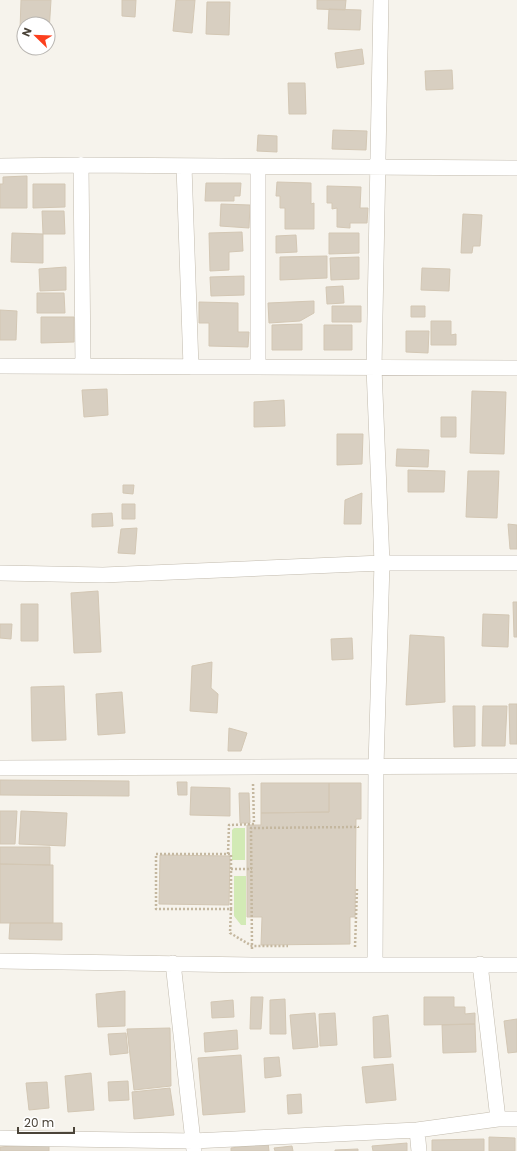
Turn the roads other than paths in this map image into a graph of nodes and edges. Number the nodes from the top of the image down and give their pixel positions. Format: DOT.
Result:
graph roads {
  1 [pos="381,0"];
  2 [pos="0,166"];
  3 [pos="81,166"];
  4 [pos="184,166"];
  5 [pos="258,167"];
  6 [pos="378,168"];
  7 [pos="517,168"];
  8 [pos="0,366"];
  9 [pos="83,366"];
  10 [pos="191,367"];
  11 [pos="258,367"];
  12 [pos="374,368"];
  13 [pos="517,368"];
  14 [pos="382,563"];
  15 [pos="517,563"];
  16 [pos="0,573"];
  17 [pos="376,766"];
  18 [pos="517,766"];
  19 [pos="0,768"];
  20 [pos="0,961"];
  21 [pos="172,963"];
  22 [pos="375,964"];
  23 [pos="480,964"];
  24 [pos="517,965"];
  25 [pos="498,1119"];
  26 [pos="517,1119"];
  27 [pos="417,1130"];
  28 [pos="0,1138"];
  29 [pos="193,1146"];
  30 [pos="419,1151"];
  1 -- 6 [label="street"];
  2 -- 3 [label="street"];
  3 -- 4 [label="street"];
  3 -- 9 [label="street"];
  4 -- 5 [label="street"];
  4 -- 10 [label="street"];
  5 -- 6 [label="street"];
  5 -- 11 [label="street"];
  6 -- 7 [label="street"];
  6 -- 12 [label="street"];
  8 -- 9 [label="street"];
  9 -- 10 [label="street"];
  10 -- 11 [label="street"];
  11 -- 12 [label="street"];
  12 -- 13 [label="street"];
  12 -- 14 [label="street"];
  14 -- 15 [label="street"];
  14 -- 16 [label="street"];
  14 -- 17 [label="street"];
  17 -- 18 [label="street"];
  17 -- 19 [label="street"];
  17 -- 22 [label="street"];
  20 -- 21 [label="street"];
  21 -- 22 [label="street"];
  21 -- 29 [label="street"];
  22 -- 23 [label="street"];
  23 -- 24 [label="street"];
  23 -- 25 [label="street"];
  25 -- 26 [label="street"];
  25 -- 27 [label="street"];
  27 -- 29 [label="street"];
  27 -- 30 [label="street"];
  28 -- 29 [label="street"];
}
